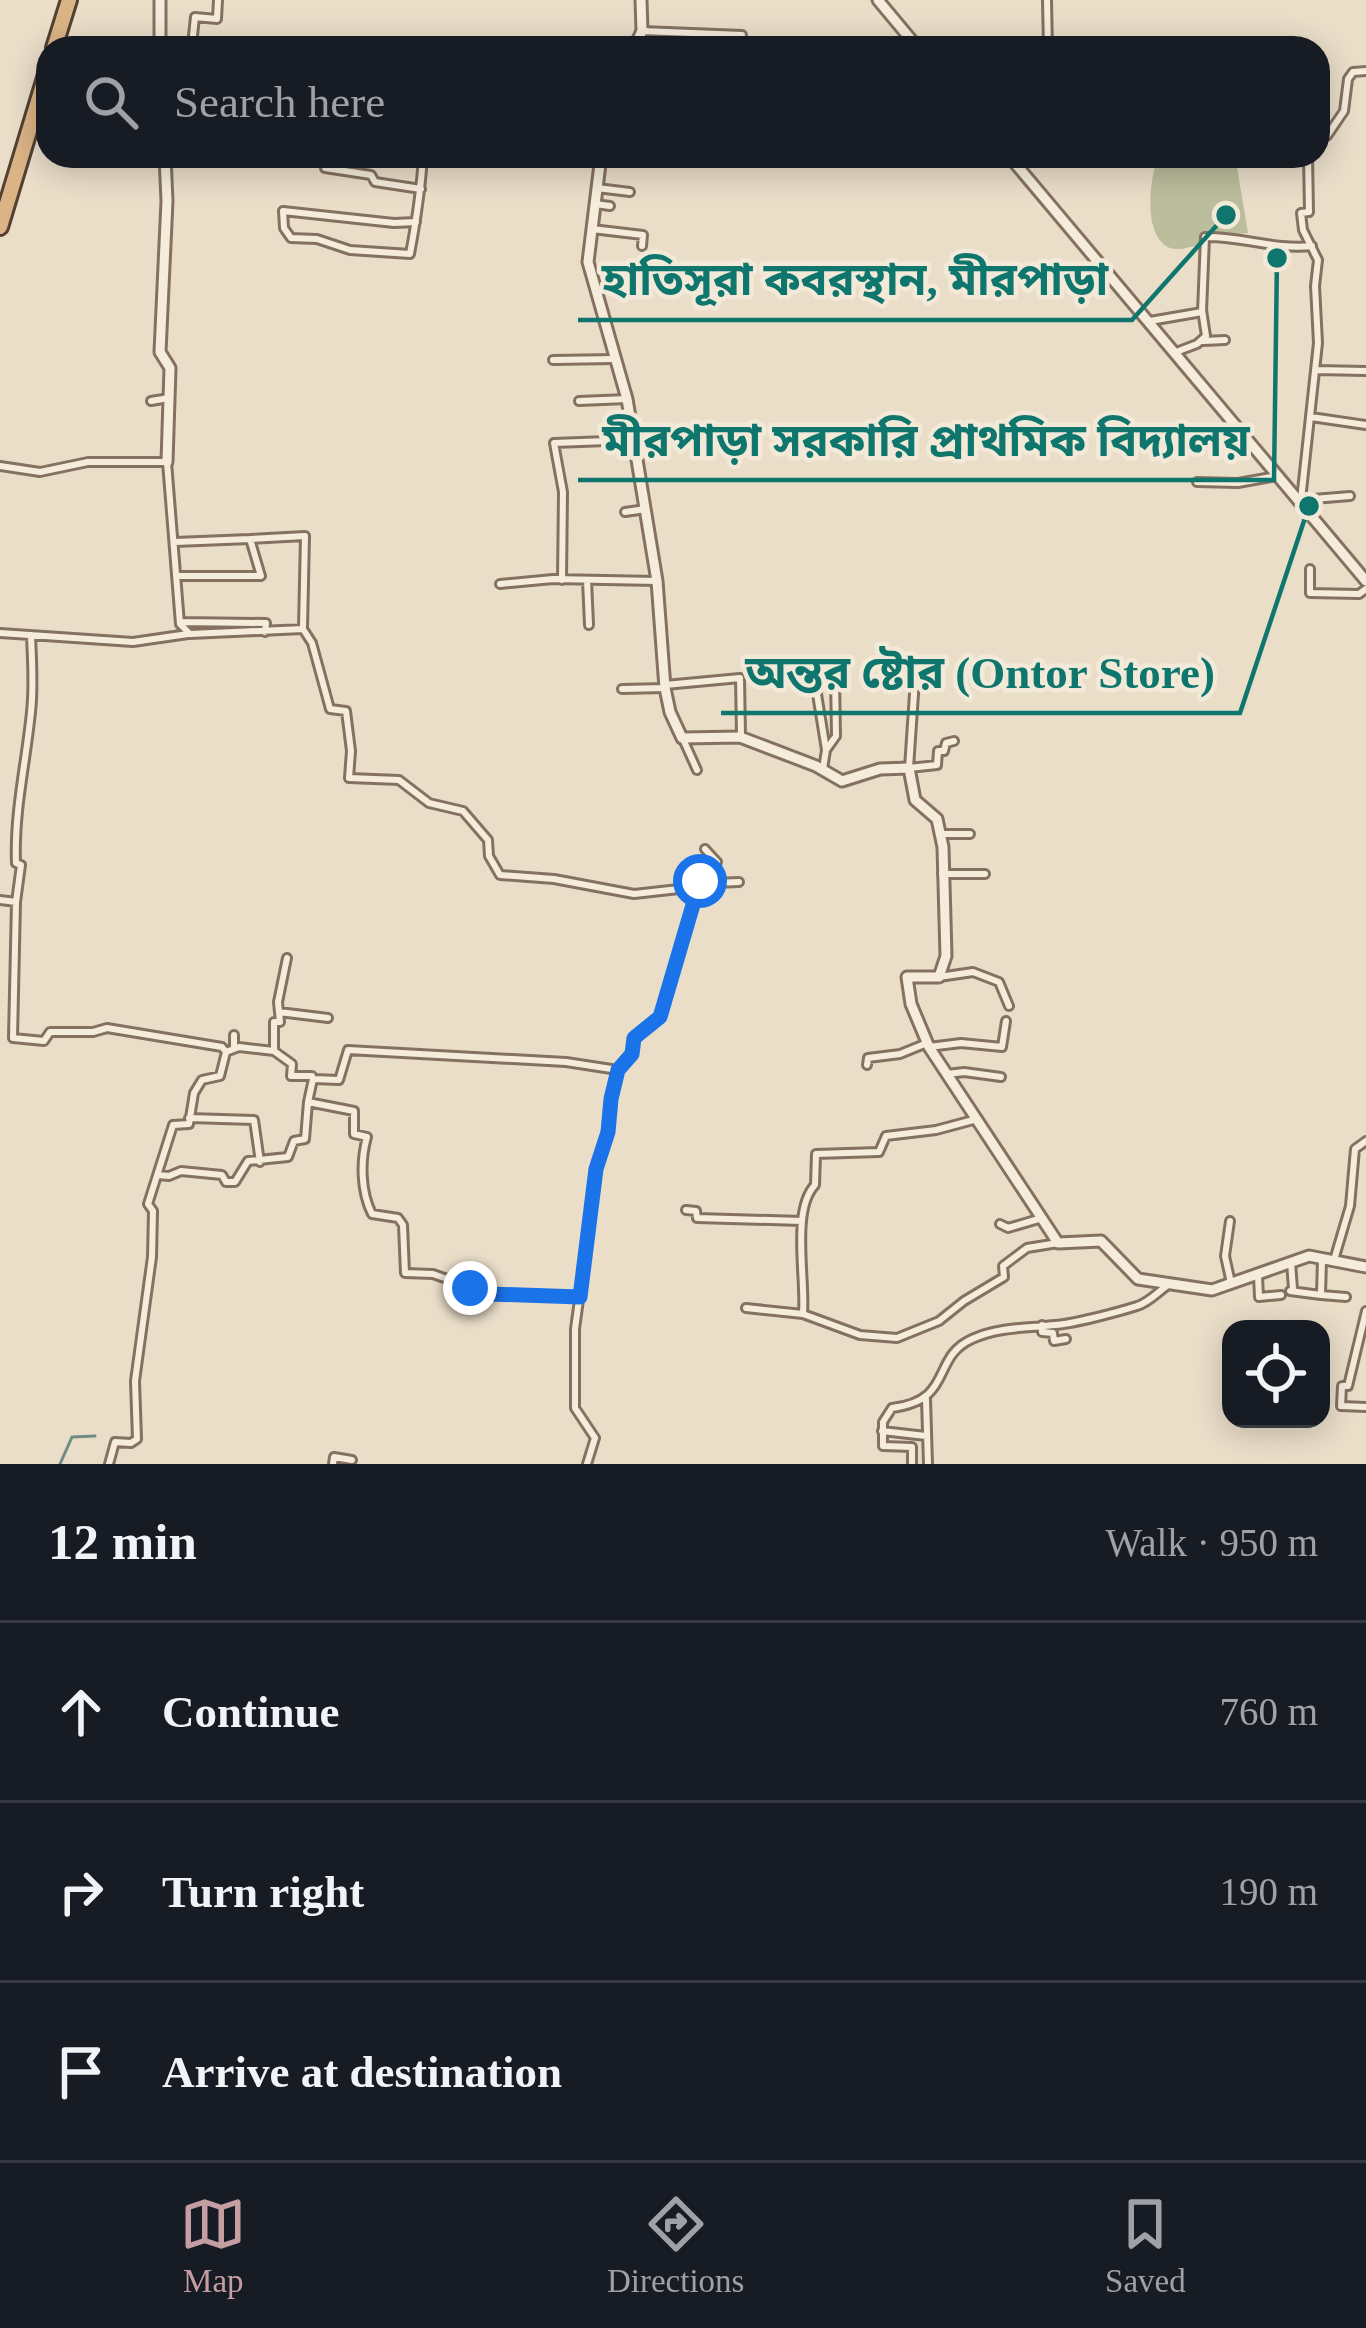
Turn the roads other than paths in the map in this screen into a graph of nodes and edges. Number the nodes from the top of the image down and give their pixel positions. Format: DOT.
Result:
graph roads {
  1 [pos="69,0"];
  2 [pos="160,0"];
  3 [pos="218,0"];
  4 [pos="641,0"];
  5 [pos="878,0"];
  6 [pos="1047,0"];
  7 [pos="642,31"];
  8 [pos="742,34"];
  9 [pos="58,36"];
  10 [pos="160,36"];
  11 [pos="193,36"];
  12 [pos="640,36"];
  13 [pos="908,36"];
  14 [pos="1048,36"];
  15 [pos="1366,71"];
  16 [pos="36,108"];
  17 [pos="1330,133"];
  18 [pos="166,168"];
  19 [pos="326,168"];
  20 [pos="422,168"];
  21 [pos="600,168"];
  22 [pos="1019,168"];
  23 [pos="1308,168"];
  24 [pos="597,188"];
  25 [pos="421,189"];
  26 [pos="629,192"];
  27 [pos="595,205"];
  28 [pos="610,206"];
  29 [pos="416,222"];
  30 [pos="0,227"];
  31 [pos="592,229"];
  32 [pos="642,246"];
  33 [pos="1312,247"];
  34 [pos="1202,310"];
  35 [pos="1150,321"];
  36 [pos="1203,340"];
  37 [pos="1225,340"];
  38 [pos="1176,352"];
  39 [pos="619,358"];
  40 [pos="553,360"];
  41 [pos="1316,370"];
  42 [pos="1366,370"];
  43 [pos="169,398"];
  44 [pos="627,399"];
  45 [pos="151,401"];
  46 [pos="579,401"];
  47 [pos="1311,417"];
  48 [pos="1366,425"];
  49 [pos="634,440"];
  50 [pos="167,462"];
  51 [pos="0,466"];
  52 [pos="1280,476"];
  53 [pos="1198,482"];
  54 [pos="1350,496"];
  55 [pos="1300,500"];
  56 [pos="646,509"];
  57 [pos="626,512"];
  58 [pos="250,539"];
  59 [pos="175,542"];
  60 [pos="1361,567"];
  61 [pos="1310,569"];
  62 [pos="176,576"];
  63 [pos="562,580"];
  64 [pos="587,580"];
  65 [pos="658,581"];
  66 [pos="500,584"];
  67 [pos="1366,585"];
  68 [pos="180,622"];
  69 [pos="589,625"];
  70 [pos="303,629"];
  71 [pos="265,632"];
  72 [pos="0,633"];
  73 [pos="190,634"];
  74 [pos="31,635"];
  75 [pos="818,674"];
  76 [pos="835,676"];
  77 [pos="915,679"];
  78 [pos="665,686"];
  79 [pos="622,689"];
  80 [pos="742,737"];
  81 [pos="683,738"];
  82 [pos="954,741"];
  83 [pos="826,749"];
  84 [pos="909,768"];
  85 [pos="697,770"];
  86 [pos="823,770"];
  87 [pos="940,834"];
  88 [pos="970,834"];
  89 [pos="705,849"];
  90 [pos="704,874"];
  91 [pos="942,874"];
  92 [pos="985,874"];
  93 [pos="740,882"];
  94 [pos="696,892"];
  95 [pos="0,900"];
  96 [pos="16,902"];
  97 [pos="287,958"];
  98 [pos="939,977"];
  99 [pos="1009,1006"];
  100 [pos="279,1012"];
  101 [pos="328,1018"];
  102 [pos="1006,1021"];
  103 [pos="234,1035"];
  104 [pos="928,1045"];
  105 [pos="230,1050"];
  106 [pos="274,1051"];
  107 [pos="867,1065"];
  108 [pos="618,1070"];
  109 [pos="946,1074"];
  110 [pos="1001,1077"];
  111 [pos="314,1079"];
  112 [pos="308,1102"];
  113 [pos="189,1118"];
  114 [pos="977,1119"];
  115 [pos="1366,1141"];
  116 [pos="260,1162"];
  117 [pos="158,1175"];
  118 [pos="686,1210"];
  119 [pos="1042,1218"];
  120 [pos="802,1221"];
  121 [pos="1230,1221"];
  122 [pos="1000,1224"];
  123 [pos="1058,1243"];
  124 [pos="1328,1260"];
  125 [pos="1291,1262"];
  126 [pos="1366,1267"];
  127 [pos="1258,1274"];
  128 [pos="1231,1283"];
  129 [pos="1168,1285"];
  130 [pos="1321,1294"];
  131 [pos="1281,1295"];
  132 [pos="580,1297"];
  133 [pos="1346,1297"];
  134 [pos="746,1308"];
  135 [pos="1366,1311"];
  136 [pos="803,1314"];
  137 [pos="1042,1325"];
  138 [pos="1066,1339"];
  139 [pos="926,1399"];
  140 [pos="1366,1407"];
  141 [pos="882,1431"];
  142 [pos="927,1436"];
  143 [pos="352,1460"];
  144 [pos="109,1464"];
  145 [pos="333,1464"];
  146 [pos="587,1464"];
  147 [pos="912,1464"];
  148 [pos="928,1464"];
  1 -- 9 [label="highway"];
  2 -- 10 [label="street"];
  3 -- 11 [label="street"];
  4 -- 7 [label="street"];
  5 -- 13 [label="street"];
  6 -- 14 [label="street"];
  7 -- 8 [label="street"];
  7 -- 12 [label="street"];
  15 -- 17 [label="street"];
  16 -- 30 [label="highway"];
  18 -- 43 [label="street"];
  19 -- 25 [label="street"];
  20 -- 25 [label="street"];
  21 -- 24 [label="street"];
  22 -- 35 [label="street"];
  23 -- 33 [label="street"];
  24 -- 26 [label="street"];
  24 -- 27 [label="street"];
  25 -- 29 [label="street"];
  27 -- 28 [label="street"];
  27 -- 31 [label="street"];
  29 -- 29 [label="street"];
  31 -- 32 [label="street"];
  31 -- 39 [label="street"];
  33 -- 34 [label="street"];
  33 -- 41 [label="street"];
  34 -- 35 [label="street"];
  34 -- 36 [label="street"];
  35 -- 38 [label="street"];
  36 -- 37 [label="street"];
  36 -- 38 [label="street"];
  38 -- 52 [label="street"];
  39 -- 40 [label="street"];
  39 -- 44 [label="street"];
  41 -- 42 [label="street"];
  41 -- 47 [label="street"];
  43 -- 45 [label="street"];
  43 -- 50 [label="street"];
  44 -- 46 [label="street"];
  44 -- 49 [label="street"];
  47 -- 48 [label="street"];
  47 -- 55 [label="street"];
  49 -- 56 [label="street"];
  49 -- 63 [label="street"];
  50 -- 51 [label="street"];
  50 -- 59 [label="street"];
  52 -- 53 [label="street"];
  52 -- 55 [label="street"];
  54 -- 55 [label="street"];
  55 -- 60 [label="street"];
  56 -- 57 [label="street"];
  56 -- 65 [label="street"];
  58 -- 59 [label="street"];
  58 -- 62 [label="street"];
  58 -- 70 [label="street"];
  59 -- 62 [label="street"];
  60 -- 67 [label="street"];
  61 -- 67 [label="street"];
  62 -- 68 [label="street"];
  63 -- 64 [label="street"];
  63 -- 66 [label="street"];
  64 -- 65 [label="street"];
  64 -- 69 [label="street"];
  65 -- 78 [label="street"];
  68 -- 71 [label="street"];
  68 -- 73 [label="street"];
  70 -- 71 [label="street"];
  70 -- 94 [label="street"];
  71 -- 73 [label="street"];
  72 -- 74 [label="street"];
  73 -- 74 [label="street"];
  74 -- 96 [label="street"];
  75 -- 83 [label="street"];
  76 -- 83 [label="street"];
  77 -- 84 [label="street"];
  78 -- 79 [label="street"];
  78 -- 80 [label="street"];
  78 -- 81 [label="street"];
  80 -- 81 [label="street"];
  80 -- 86 [label="street"];
  81 -- 85 [label="street"];
  82 -- 84 [label="street"];
  83 -- 86 [label="street"];
  84 -- 86 [label="street"];
  84 -- 87 [label="street"];
  87 -- 88 [label="street"];
  87 -- 91 [label="street"];
  89 -- 90 [label="street"];
  90 -- 93 [label="street"];
  90 -- 94 [label="street"];
  91 -- 92 [label="street"];
  91 -- 98 [label="street"];
  94 -- 108 [label="street"];
  95 -- 96 [label="street"];
  96 -- 105 [label="street"];
  97 -- 100 [label="street"];
  98 -- 99 [label="street"];
  98 -- 104 [label="street"];
  100 -- 101 [label="street"];
  100 -- 106 [label="street"];
  102 -- 104 [label="street"];
  103 -- 105 [label="street"];
  104 -- 107 [label="street"];
  104 -- 109 [label="street"];
  105 -- 106 [label="street"];
  105 -- 113 [label="street"];
  106 -- 111 [label="street"];
  108 -- 111 [label="street"];
  108 -- 132 [label="street"];
  109 -- 110 [label="street"];
  109 -- 114 [label="street"];
  111 -- 112 [label="street"];
  112 -- 116 [label="street"];
  112 -- 132 [label="street"];
  113 -- 116 [label="street"];
  113 -- 117 [label="street"];
  114 -- 119 [label="street"];
  114 -- 120 [label="street"];
  115 -- 124 [label="street"];
  116 -- 117 [label="street"];
  117 -- 144 [label="street"];
  118 -- 120 [label="street"];
  119 -- 122 [label="street"];
  119 -- 123 [label="street"];
  120 -- 136 [label="street"];
  121 -- 128 [label="street"];
  123 -- 129 [label="street"];
  123 -- 136 [label="street"];
  124 -- 125 [label="street"];
  124 -- 126 [label="street"];
  124 -- 130 [label="street"];
  125 -- 127 [label="street"];
  125 -- 130 [label="street"];
  127 -- 128 [label="street"];
  127 -- 131 [label="street"];
  128 -- 129 [label="street"];
  129 -- 137 [label="street"];
  130 -- 133 [label="street"];
  132 -- 146 [label="street"];
  134 -- 136 [label="street"];
  135 -- 140 [label="street"];
  137 -- 138 [label="street"];
  137 -- 139 [label="street"];
  139 -- 141 [label="street"];
  139 -- 142 [label="street"];
  141 -- 142 [label="street"];
  141 -- 147 [label="street"];
  142 -- 148 [label="street"];
  143 -- 145 [label="street"];
}
